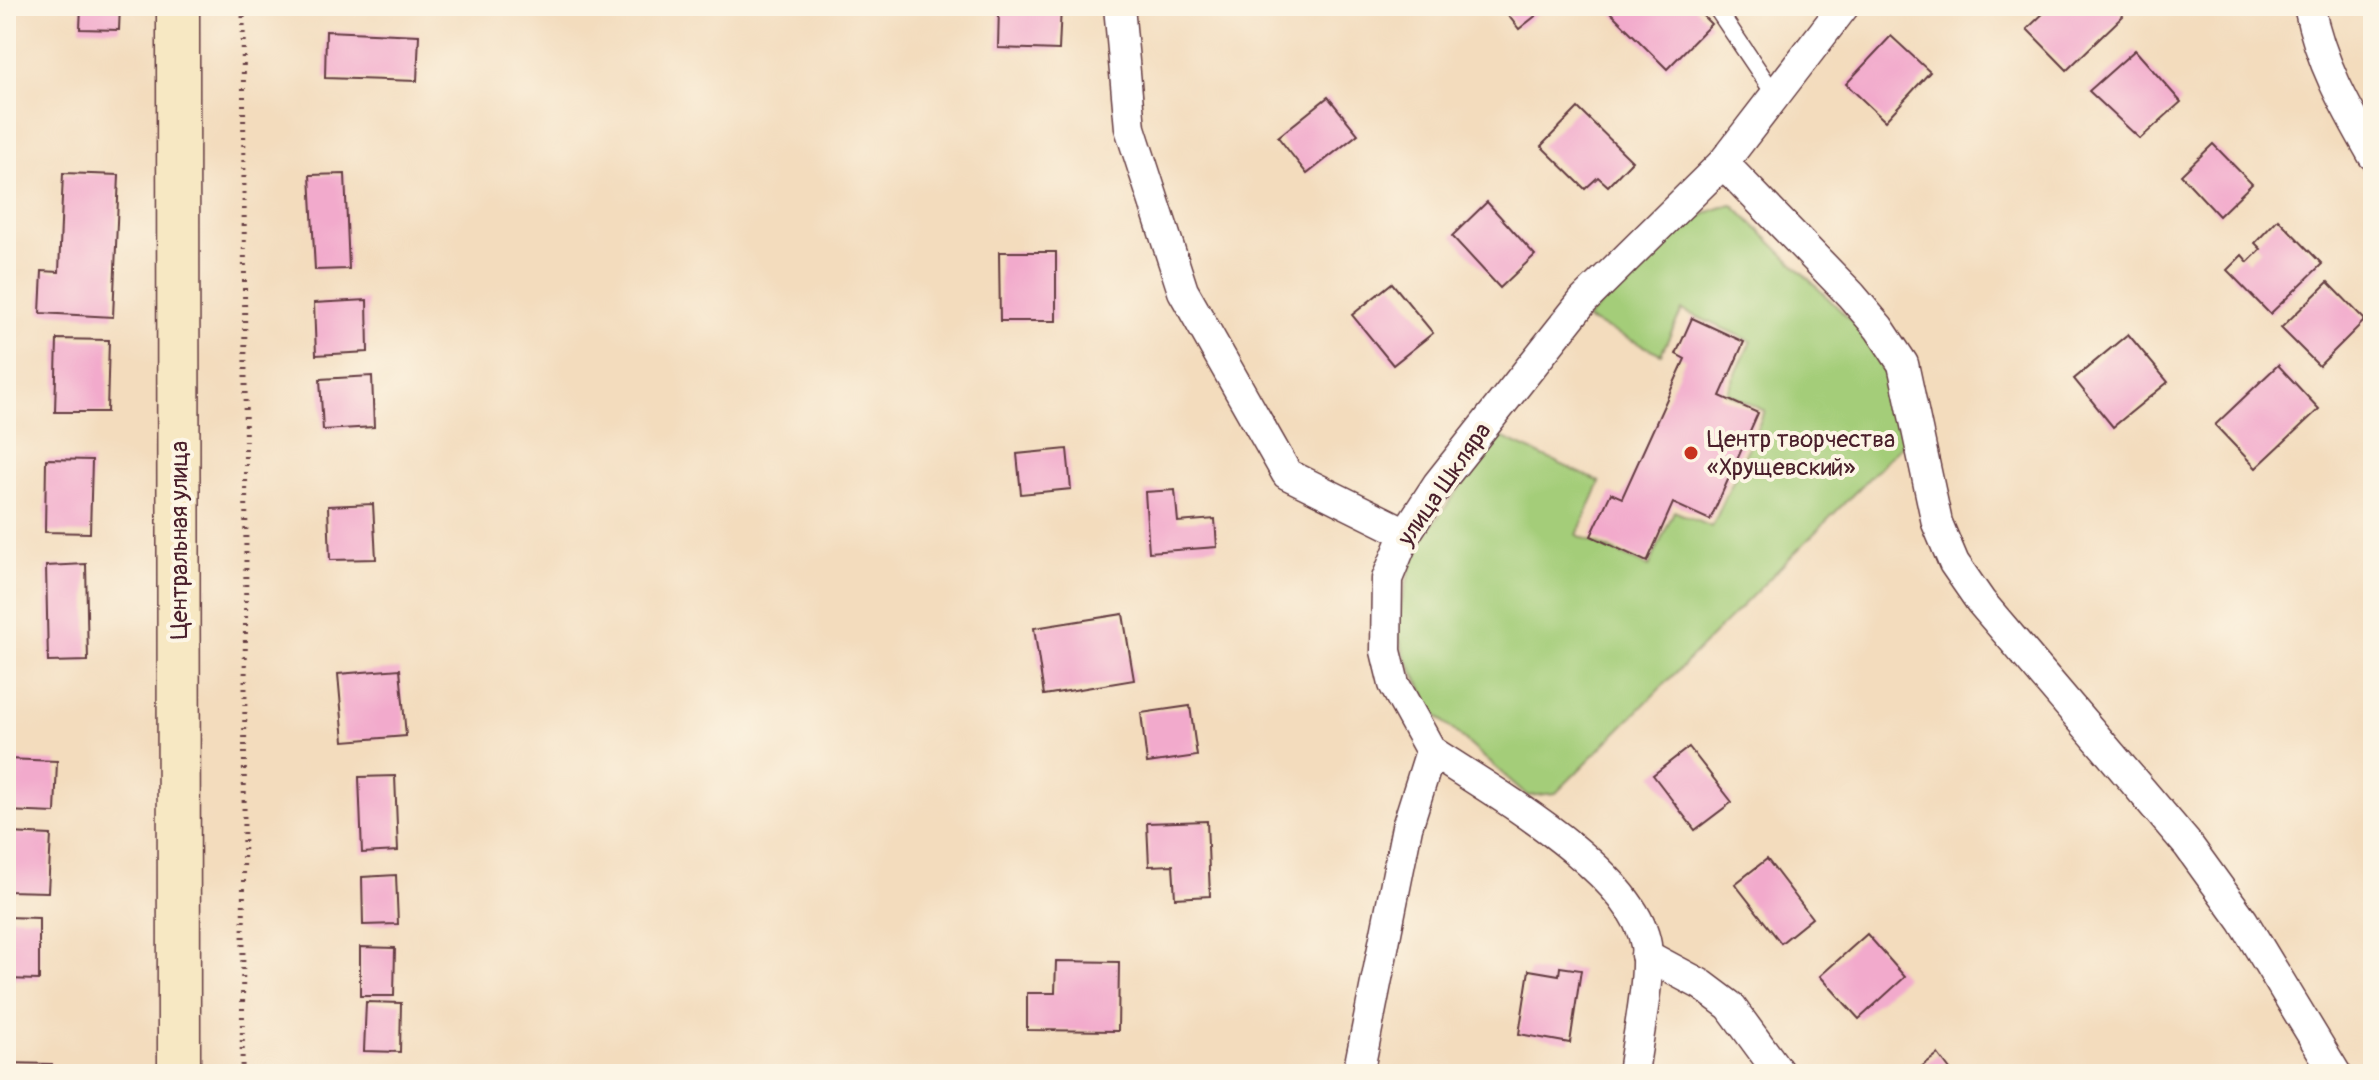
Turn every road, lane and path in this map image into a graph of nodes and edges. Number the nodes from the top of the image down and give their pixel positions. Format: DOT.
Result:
graph roads {
  1 [pos="178,6"];
  2 [pos="243,6"];
  3 [pos="1119,6"];
  4 [pos="1715,6"];
  5 [pos="1844,6"];
  6 [pos="2309,6"];
  7 [pos="1775,95"];
  8 [pos="2373,155"];
  9 [pos="1723,163"];
  10 [pos="1406,533"];
  11 [pos="1431,751"];
  12 [pos="1646,955"];
  13 [pos="179,1074"];
  14 [pos="242,1074"];
  15 [pos="1358,1074"];
  16 [pos="1633,1074"];
  17 [pos="1780,1074"];
  18 [pos="2336,1074"];
  1 -- 13 [label="main road, Центральная улица"];
  2 -- 14 [label="path"];
  3 -- 10 [label="street"];
  4 -- 7 [label="lane"];
  5 -- 7 [label="street, улица Шкляра"];
  6 -- 8 [label="street"];
  7 -- 9 [label="street, улица Шкляра"];
  9 -- 10 [label="street, улица Шкляра"];
  9 -- 18 [label="street"];
  10 -- 11 [label="street, улица Шкляра"];
  11 -- 12 [label="street"];
  11 -- 15 [label="street"];
  12 -- 16 [label="street"];
  12 -- 17 [label="street"];
}
